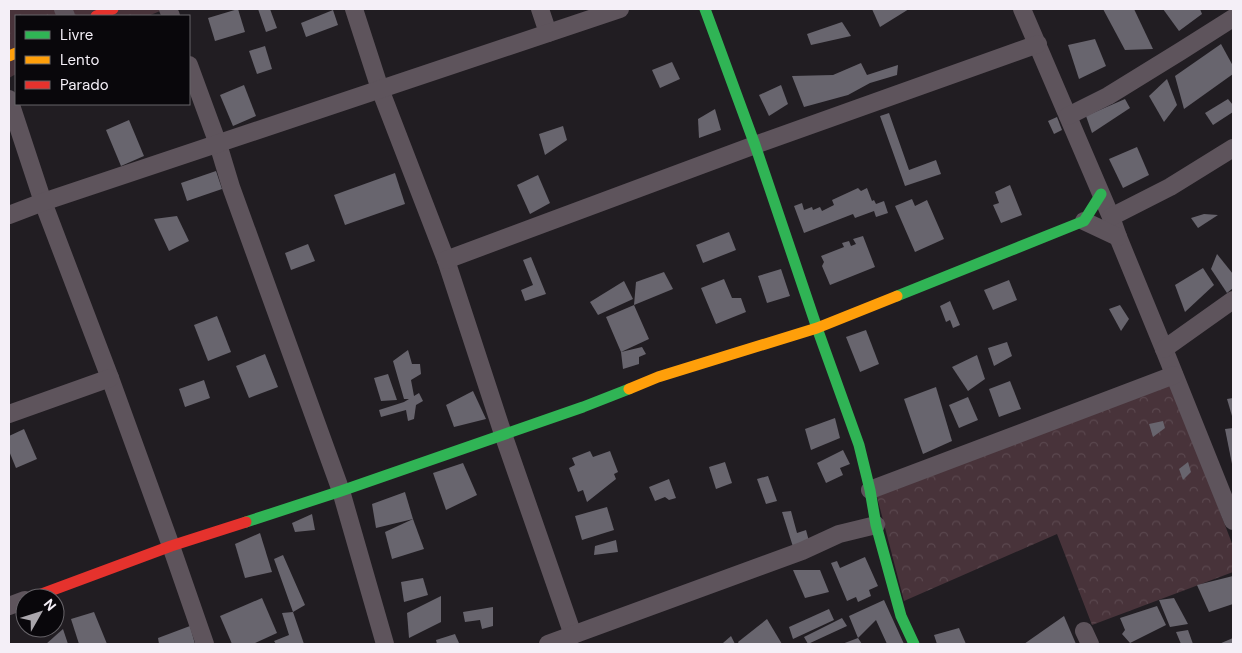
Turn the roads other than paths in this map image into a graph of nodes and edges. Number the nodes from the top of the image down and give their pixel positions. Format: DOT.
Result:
graph roads {
  1 [pos="113,9"];
  2 [pos="354,9"];
  3 [pos="540,9"];
  4 [pos="620,9"];
  5 [pos="705,9"];
  6 [pos="1022,9"];
  7 [pos="98,15"];
  8 [pos="1233,18"];
  9 [pos="548,33"];
  10 [pos="1038,44"];
  11 [pos="190,68"];
  12 [pos="380,90"];
  13 [pos="9,100"];
  14 [pos="1068,116"];
  15 [pos="218,144"];
  16 [pos="755,145"];
  17 [pos="1233,148"];
  18 [pos="1101,194"];
  19 [pos="43,202"];
  20 [pos="9,215"];
  21 [pos="1111,217"];
  22 [pos="1084,221"];
  23 [pos="1118,237"];
  24 [pos="446,260"];
  25 [pos="1233,300"];
  26 [pos="817,328"];
  27 [pos="1164,349"];
  28 [pos="1174,375"];
  29 [pos="110,378"];
  30 [pos="9,414"];
  31 [pos="503,434"];
  32 [pos="870,490"];
  33 [pos="341,491"];
  34 [pos="1233,520"];
  35 [pos="876,525"];
  36 [pos="171,546"];
  37 [pos="58,588"];
  38 [pos="573,635"];
  39 [pos="205,644"];
  40 [pos="385,644"];
  41 [pos="548,644"];
  42 [pos="914,644"];
  1 -- 7 [label="street"];
  2 -- 12 [label="street"];
  3 -- 9 [label="street"];
  4 -- 9 [label="street"];
  5 -- 16 [label="street"];
  6 -- 10 [label="street"];
  8 -- 14 [label="street"];
  9 -- 12 [label="street"];
  10 -- 14 [label="street"];
  10 -- 16 [label="street"];
  11 -- 15 [label="street"];
  12 -- 15 [label="street"];
  12 -- 24 [label="street"];
  13 -- 19 [label="street"];
  14 -- 18 [label="street"];
  15 -- 19 [label="street"];
  15 -- 33 [label="street"];
  16 -- 24 [label="street"];
  16 -- 26 [label="street"];
  17 -- 21 [label="street"];
  18 -- 21 [label="street"];
  18 -- 22 [label="street"];
  19 -- 20 [label="street"];
  19 -- 29 [label="street"];
  21 -- 23 [label="street"];
  22 -- 23 [label="street"];
  22 -- 26 [label="street"];
  23 -- 27 [label="street"];
  24 -- 31 [label="street"];
  25 -- 27 [label="street"];
  26 -- 31 [label="street"];
  26 -- 32 [label="street"];
  27 -- 28 [label="street"];
  28 -- 32 [label="street"];
  28 -- 34 [label="street"];
  29 -- 30 [label="street"];
  29 -- 36 [label="street"];
  31 -- 33 [label="street"];
  31 -- 38 [label="street"];
  32 -- 35 [label="street"];
  33 -- 36 [label="street"];
  33 -- 40 [label="street"];
  35 -- 38 [label="street"];
  35 -- 42 [label="street"];
  36 -- 37 [label="street"];
  36 -- 39 [label="street"];
  38 -- 41 [label="street"];
}
